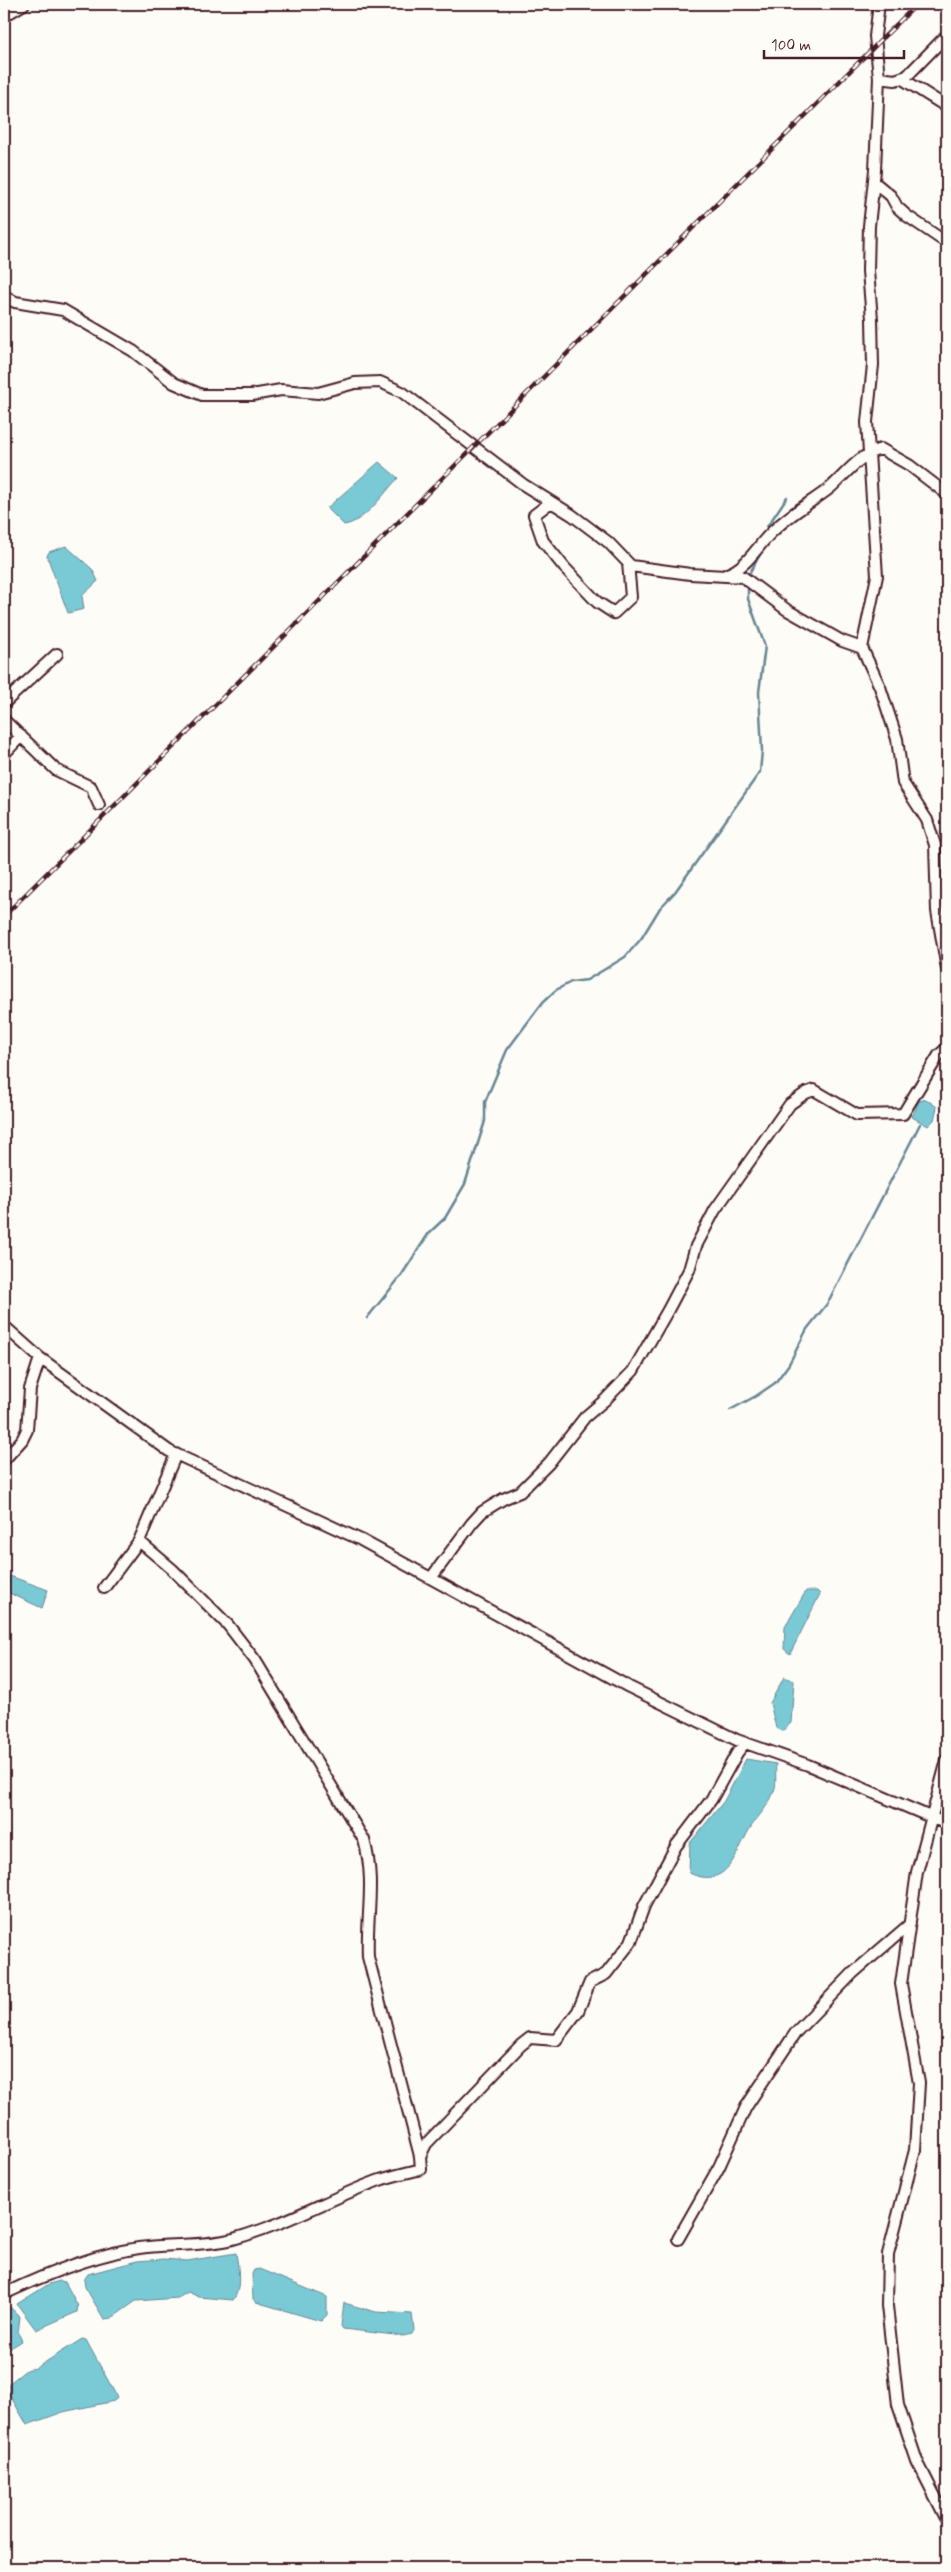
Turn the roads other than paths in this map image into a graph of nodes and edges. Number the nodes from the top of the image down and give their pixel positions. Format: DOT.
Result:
graph roads {
  1 [pos="24,4"];
  2 [pos="879,4"];
  3 [pos="4,16"];
  4 [pos="947,35"];
  5 [pos="879,78"];
  6 [pos="901,78"];
  7 [pos="947,107"];
  8 [pos="874,182"];
  9 [pos="947,243"];
  10 [pos="4,296"];
  11 [pos="869,452"];
  12 [pos="947,494"];
  13 [pos="551,502"];
  14 [pos="628,563"];
  15 [pos="724,574"];
  16 [pos="862,648"];
  17 [pos="57,654"];
  18 [pos="4,703"];
  19 [pos="4,720"];
  20 [pos="20,736"];
  21 [pos="4,754"];
  22 [pos="99,805"];
  23 [pos="947,969"];
  24 [pos="947,1048"];
  25 [pos="4,1326"];
  26 [pos="40,1358"];
  27 [pos="176,1454"];
  28 [pos="4,1460"];
  29 [pos="139,1541"];
  30 [pos="431,1578"];
  31 [pos="104,1588"];
  32 [pos="745,1743"];
  33 [pos="947,1760"];
  34 [pos="931,1818"];
  35 [pos="947,1824"];
  36 [pos="910,1924"];
  37 [pos="420,2156"];
  38 [pos="678,2239"];
  39 [pos="4,2294"];
  40 [pos="947,2520"];
  1 -- 3 [label="street"];
  2 -- 5 [label="street"];
  4 -- 6 [label="street"];
  5 -- 6 [label="street"];
  5 -- 8 [label="street"];
  6 -- 7 [label="street"];
  8 -- 9 [label="street"];
  8 -- 11 [label="street"];
  10 -- 13 [label="street"];
  11 -- 12 [label="street"];
  11 -- 15 [label="street"];
  11 -- 16 [label="street"];
  13 -- 14 [label="street"];
  13 -- 14 [label="street"];
  14 -- 15 [label="street"];
  15 -- 16 [label="street"];
  16 -- 23 [label="street"];
  17 -- 18 [label="street"];
  19 -- 20 [label="street"];
  20 -- 21 [label="street"];
  20 -- 22 [label="street"];
  24 -- 30 [label="street"];
  25 -- 26 [label="street"];
  26 -- 27 [label="street"];
  26 -- 28 [label="street"];
  27 -- 29 [label="street"];
  27 -- 30 [label="street"];
  29 -- 31 [label="street"];
  29 -- 37 [label="street"];
  30 -- 32 [label="street"];
  32 -- 34 [label="street"];
  32 -- 37 [label="street"];
  33 -- 34 [label="street"];
  34 -- 35 [label="street"];
  34 -- 36 [label="street"];
  36 -- 38 [label="street"];
  36 -- 40 [label="street"];
  37 -- 39 [label="street"];
}
